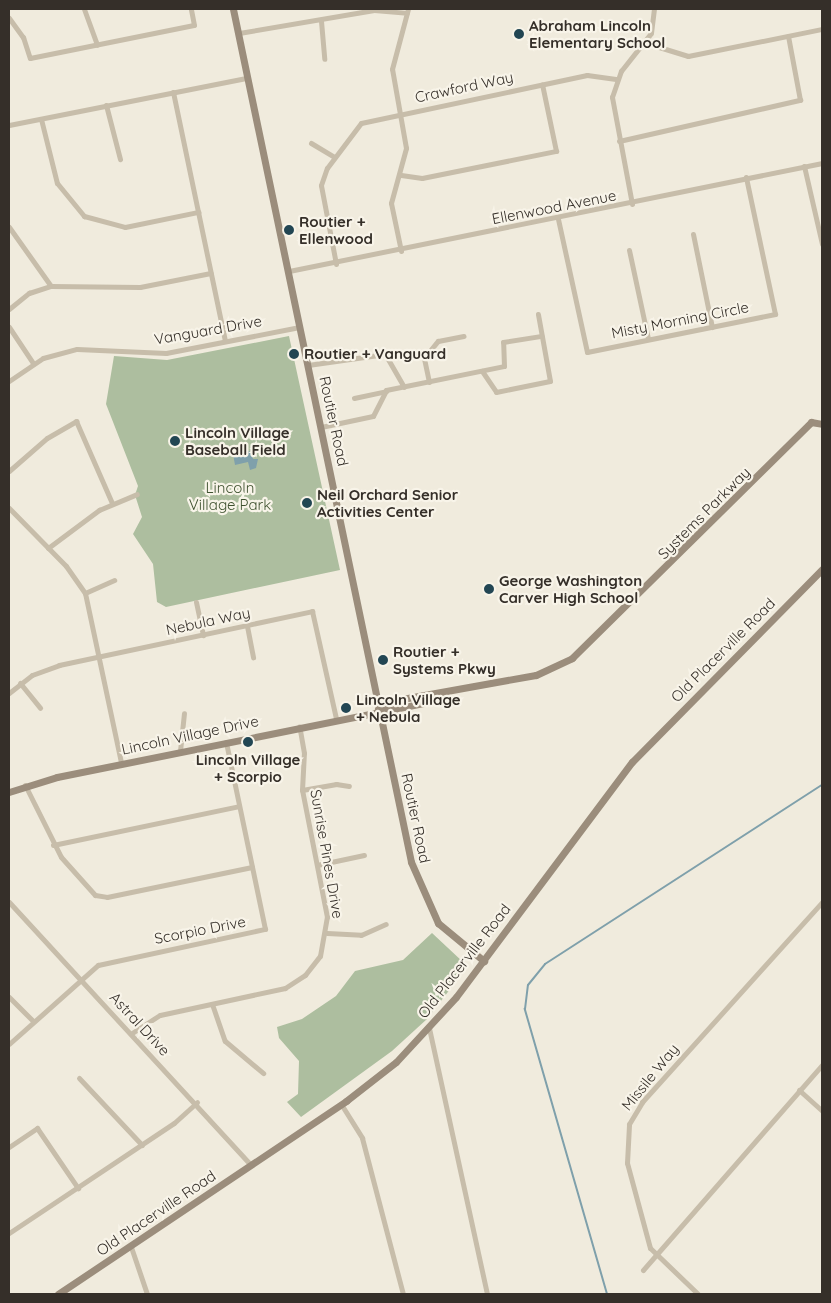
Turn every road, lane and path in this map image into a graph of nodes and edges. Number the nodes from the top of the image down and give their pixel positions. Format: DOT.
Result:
graph roads {
  1 [pos="84,9"];
  2 [pos="191,9"];
  3 [pos="233,9"];
  4 [pos="654,9"];
  5 [pos="408,11"];
  6 [pos="9,18"];
  7 [pos="321,21"];
  8 [pos="822,29"];
  9 [pos="238,33"];
  10 [pos="788,36"];
  11 [pos="646,43"];
  12 [pos="97,45"];
  13 [pos="324,59"];
  14 [pos="247,78"];
  15 [pos="616,79"];
  16 [pos="542,84"];
  17 [pos="173,92"];
  18 [pos="106,105"];
  19 [pos="400,113"];
  20 [pos="41,119"];
  21 [pos="9,125"];
  22 [pos="619,141"];
  23 [pos="311,143"];
  24 [pos="334,157"];
  25 [pos="120,159"];
  26 [pos="822,163"];
  27 [pos="804,166"];
  28 [pos="401,175"];
  29 [pos="746,177"];
  30 [pos="632,204"];
  31 [pos="198,212"];
  32 [pos="558,219"];
  33 [pos="9,227"];
  34 [pos="692,234"];
  35 [pos="821,236"];
  36 [pos="822,244"];
  37 [pos="629,250"];
  38 [pos="401,251"];
  39 [pos="336,264"];
  40 [pos="289,271"];
  41 [pos="211,273"];
  42 [pos="52,286"];
  43 [pos="9,309"];
  44 [pos="538,314"];
  45 [pos="9,327"];
  46 [pos="300,327"];
  47 [pos="712,327"];
  48 [pos="464,336"];
  49 [pos="542,336"];
  50 [pos="648,339"];
  51 [pos="225,341"];
  52 [pos="33,363"];
  53 [pos="308,365"];
  54 [pos="482,371"];
  55 [pos="9,381"];
  56 [pos="429,382"];
  57 [pos="404,387"];
  58 [pos="386,391"];
  59 [pos="354,398"];
  60 [pos="822,424"];
  61 [pos="321,427"];
  62 [pos="9,471"];
  63 [pos="137,494"];
  64 [pos="112,503"];
  65 [pos="9,508"];
  66 [pos="48,548"];
  67 [pos="822,569"];
  68 [pos="114,580"];
  69 [pos="84,593"];
  70 [pos="196,602"];
  71 [pos="247,626"];
  72 [pos="203,635"];
  73 [pos="100,656"];
  74 [pos="252,657"];
  75 [pos="20,683"];
  76 [pos="9,693"];
  77 [pos="40,708"];
  78 [pos="378,709"];
  79 [pos="184,713"];
  80 [pos="336,718"];
  81 [pos="299,726"];
  82 [pos="226,742"];
  83 [pos="180,751"];
  84 [pos="121,763"];
  85 [pos="25,786"];
  86 [pos="350,786"];
  87 [pos="302,790"];
  88 [pos="9,792"];
  89 [pos="239,806"];
  90 [pos="54,845"];
  91 [pos="364,855"];
  92 [pos="317,865"];
  93 [pos="252,867"];
  94 [pos="9,902"];
  95 [pos="822,902"];
  96 [pos="386,924"];
  97 [pos="327,933"];
  98 [pos="484,961"];
  99 [pos="80,978"];
  100 [pos="9,997"];
  101 [pos="212,1004"];
  102 [pos="33,1021"];
  103 [pos="429,1028"];
  104 [pos="132,1033"];
  105 [pos="9,1044"];
  106 [pos="822,1065"];
  107 [pos="263,1074"];
  108 [pos="78,1078"];
  109 [pos="799,1090"];
  110 [pos="197,1102"];
  111 [pos="341,1104"];
  112 [pos="822,1111"];
  113 [pos="142,1145"];
  114 [pos="9,1147"];
  115 [pos="251,1165"];
  116 [pos="78,1188"];
  117 [pos="9,1233"];
  118 [pos="131,1247"];
  119 [pos="654,1254"];
  120 [pos="644,1270"];
  121 [pos="58,1294"];
  122 [pos="146,1294"];
  123 [pos="403,1294"];
  124 [pos="488,1294"];
  125 [pos="698,1294"];
  1 -- 12 [label="street"];
  2 -- 12 [label="street"];
  3 -- 9 [label="street, Routier Road"];
  4 -- 11 [label="street"];
  5 -- 7 [label="street"];
  5 -- 19 [label="street"];
  6 -- 12 [label="street"];
  7 -- 9 [label="street"];
  7 -- 13 [label="street"];
  8 -- 10 [label="street"];
  9 -- 14 [label="street, Routier Road"];
  10 -- 11 [label="street"];
  10 -- 22 [label="street"];
  11 -- 15 [label="street"];
  14 -- 17 [label="street"];
  14 -- 40 [label="street, Routier Road"];
  15 -- 16 [label="street, Crawford Way"];
  15 -- 22 [label="street"];
  16 -- 19 [label="street, Crawford Way"];
  16 -- 28 [label="street"];
  17 -- 18 [label="street"];
  17 -- 31 [label="street"];
  18 -- 20 [label="street"];
  18 -- 25 [label="street"];
  19 -- 24 [label="street, Crawford Way"];
  19 -- 28 [label="street"];
  20 -- 21 [label="street"];
  20 -- 31 [label="street"];
  22 -- 30 [label="street"];
  23 -- 24 [label="street"];
  24 -- 39 [label="street, Crawford Way"];
  26 -- 27 [label="street, Ellenwood Avenue"];
  27 -- 29 [label="street, Ellenwood Avenue"];
  27 -- 35 [label="street"];
  28 -- 38 [label="street"];
  29 -- 30 [label="street, Ellenwood Avenue"];
  29 -- 47 [label="street, Misty Morning Circle"];
  30 -- 32 [label="street, Ellenwood Avenue"];
  31 -- 41 [label="street"];
  32 -- 38 [label="street, Ellenwood Avenue"];
  32 -- 50 [label="street, Misty Morning Circle"];
  33 -- 42 [label="street"];
  34 -- 47 [label="street"];
  35 -- 36 [label="street"];
  37 -- 50 [label="street"];
  38 -- 39 [label="street, Ellenwood Avenue"];
  39 -- 40 [label="street, Ellenwood Avenue"];
  40 -- 46 [label="street, Routier Road"];
  41 -- 42 [label="street"];
  41 -- 51 [label="street"];
  42 -- 43 [label="street"];
  44 -- 49 [label="street"];
  45 -- 52 [label="street"];
  46 -- 51 [label="street, Vanguard Drive"];
  46 -- 53 [label="street, Routier Road"];
  47 -- 50 [label="street, Misty Morning Circle"];
  48 -- 56 [label="street"];
  49 -- 54 [label="street"];
  49 -- 54 [label="street"];
  51 -- 52 [label="street, Vanguard Drive"];
  52 -- 55 [label="street, Vanguard Drive"];
  53 -- 57 [label="street"];
  53 -- 61 [label="street, Routier Road"];
  54 -- 56 [label="street"];
  56 -- 57 [label="street"];
  57 -- 58 [label="street"];
  58 -- 59 [label="street"];
  58 -- 61 [label="street"];
  60 -- 78 [label="street, Systems Parkway"];
  61 -- 78 [label="street, Routier Road"];
  62 -- 64 [label="street"];
  63 -- 64 [label="street"];
  64 -- 66 [label="street"];
  65 -- 66 [label="street"];
  66 -- 69 [label="street"];
  67 -- 98 [label="street, Old Placerville Road"];
  68 -- 69 [label="street"];
  69 -- 73 [label="street"];
  70 -- 72 [label="street"];
  71 -- 72 [label="street, Nebula Way"];
  71 -- 74 [label="street"];
  71 -- 80 [label="street, Nebula Way"];
  72 -- 73 [label="street, Nebula Way"];
  73 -- 75 [label="street, Nebula Way"];
  73 -- 84 [label="street"];
  75 -- 76 [label="street, Nebula Way"];
  75 -- 77 [label="street"];
  78 -- 80 [label="street, Lincoln Village Drive"];
  78 -- 98 [label="street, Routier Road"];
  79 -- 83 [label="street"];
  80 -- 81 [label="street, Lincoln Village Drive"];
  81 -- 82 [label="street, Lincoln Village Drive"];
  81 -- 87 [label="street, Sunrise Pines Drive"];
  82 -- 83 [label="street, Lincoln Village Drive"];
  82 -- 89 [label="street, Scorpio Drive"];
  83 -- 84 [label="street, Lincoln Village Drive"];
  84 -- 85 [label="street, Lincoln Village Drive"];
  85 -- 88 [label="street, Lincoln Village Drive"];
  85 -- 90 [label="street"];
  86 -- 87 [label="street"];
  87 -- 92 [label="street, Sunrise Pines Drive"];
  89 -- 90 [label="street"];
  89 -- 93 [label="street, Scorpio Drive"];
  90 -- 93 [label="street"];
  91 -- 92 [label="street"];
  92 -- 97 [label="street, Sunrise Pines Drive"];
  93 -- 99 [label="street, Scorpio Drive"];
  94 -- 99 [label="street, Astral Drive"];
  95 -- 119 [label="street, Missile Way"];
  96 -- 97 [label="street"];
  97 -- 101 [label="street, Sunrise Pines Drive"];
  98 -- 103 [label="street, Old Placerville Road"];
  99 -- 102 [label="street, Scorpio Drive"];
  99 -- 104 [label="street, Astral Drive"];
  100 -- 102 [label="street"];
  101 -- 104 [label="street, Sunrise Pines Drive"];
  101 -- 107 [label="street"];
  102 -- 105 [label="street, Scorpio Drive"];
  103 -- 111 [label="street, Old Placerville Road"];
  103 -- 124 [label="street"];
  104 -- 110 [label="street, Astral Drive"];
  106 -- 109 [label="street"];
  108 -- 113 [label="street"];
  109 -- 112 [label="street"];
  109 -- 119 [label="street"];
  110 -- 113 [label="street"];
  110 -- 115 [label="street, Astral Drive"];
  111 -- 115 [label="street, Old Placerville Road"];
  111 -- 123 [label="street"];
  113 -- 116 [label="street"];
  114 -- 116 [label="street"];
  115 -- 118 [label="street, Old Placerville Road"];
  116 -- 117 [label="street"];
  118 -- 121 [label="street, Old Placerville Road"];
  118 -- 122 [label="street"];
  119 -- 120 [label="street"];
  119 -- 125 [label="street"];
}
